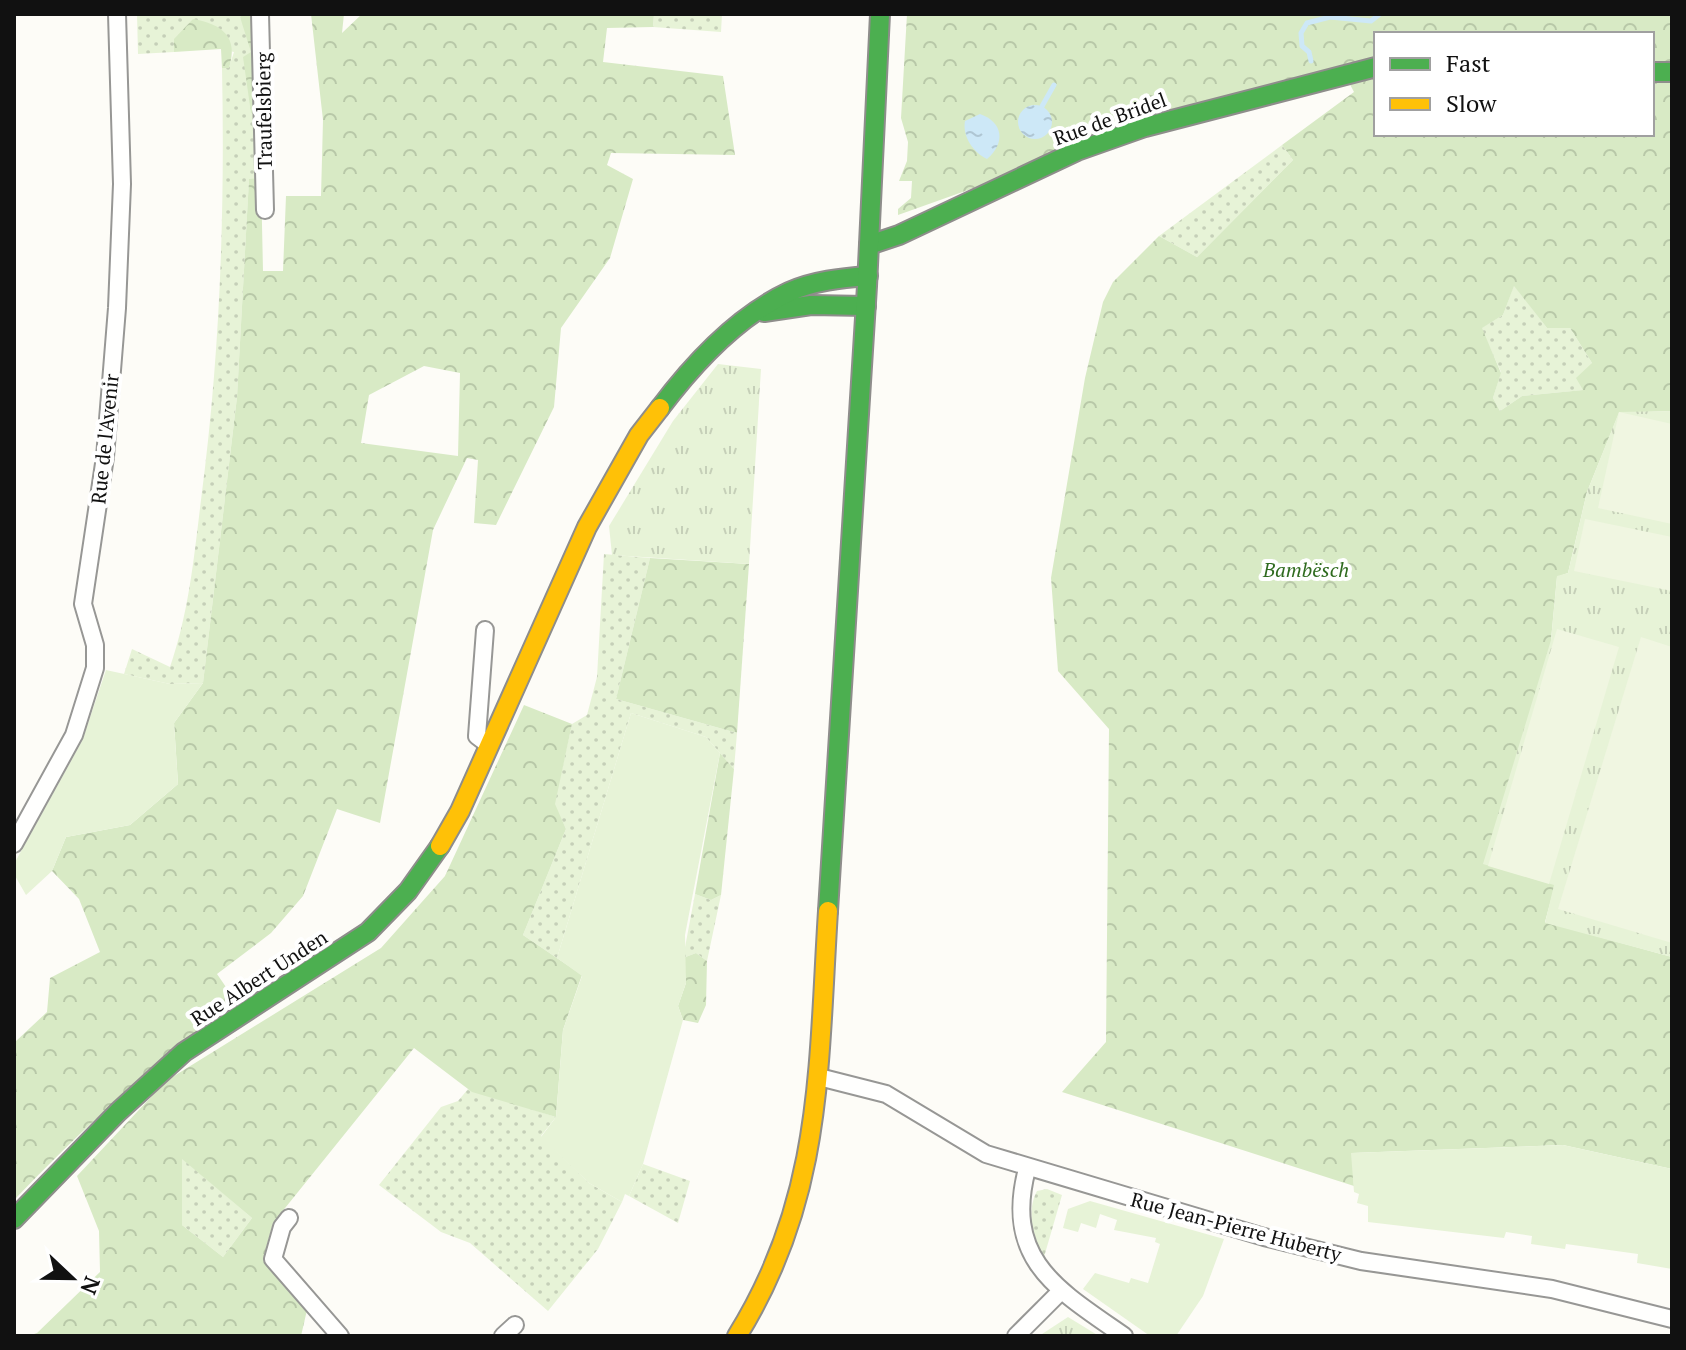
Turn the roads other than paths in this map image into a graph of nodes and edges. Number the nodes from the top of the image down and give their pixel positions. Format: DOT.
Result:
graph roads {
  1 [pos="117,14"];
  2 [pos="260,14"];
  3 [pos="880,14"];
  4 [pos="1374,67"];
  5 [pos="265,210"];
  6 [pos="869,245"];
  7 [pos="868,276"];
  8 [pos="866,306"];
  9 [pos="759,313"];
  10 [pos="485,630"];
  11 [pos="489,745"];
  12 [pos="14,844"];
  13 [pos="819,1077"];
  14 [pos="1027,1169"];
  15 [pos="289,1218"];
  16 [pos="14,1219"];
  17 [pos="1060,1292"];
  18 [pos="1672,1319"];
  19 [pos="340,1336"];
  20 [pos="737,1336"];
  21 [pos="1016,1336"];
  22 [pos="1124,1336"];
  1 -- 12 [label="street, Rue de l'Avenir"];
  2 -- 5 [label="street, Traufelsbierg"];
  3 -- 6 [label="main road"];
  4 -- 6 [label="main road, Rue de Bridel"];
  6 -- 7 [label="main road"];
  7 -- 8 [label="main road"];
  7 -- 9 [label="main road, Rue Albert Unden"];
  8 -- 9 [label="main road, Rue Albert Unden"];
  8 -- 13 [label="main road"];
  9 -- 11 [label="main road, Rue Albert Unden"];
  10 -- 11 [label="street"];
  11 -- 16 [label="main road, Rue Albert Unden"];
  13 -- 14 [label="street, Rue Jean-Pierre Huberty"];
  13 -- 20 [label="main road"];
  14 -- 17 [label="street"];
  14 -- 18 [label="street, Rue Jean-Pierre Huberty"];
  15 -- 19 [label="street"];
  17 -- 21 [label="street"];
  17 -- 22 [label="street"];
}
